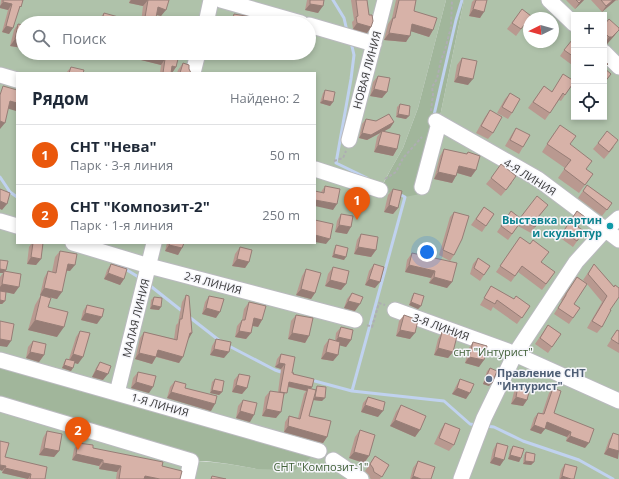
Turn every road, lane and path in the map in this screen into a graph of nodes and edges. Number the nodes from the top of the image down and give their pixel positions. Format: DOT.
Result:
graph roads {
  1 [pos="211,0"];
  2 [pos="221,0"];
  3 [pos="385,0"];
  4 [pos="452,0"];
  5 [pos="550,0"];
  6 [pos="208,16"];
  7 [pos="277,16"];
  8 [pos="571,21"];
  9 [pos="316,27"];
  10 [pos="374,44"];
  11 [pos="607,55"];
  12 [pos="196,60"];
  13 [pos="619,67"];
  14 [pos="193,72"];
  15 [pos="0,75"];
  16 [pos="16,80"];
  17 [pos="437,122"];
  18 [pos="349,140"];
  19 [pos="344,158"];
  20 [pos="322,166"];
  21 [pos="383,184"];
  22 [pos="422,187"];
  23 [pos="619,218"];
  24 [pos="0,221"];
  25 [pos="16,226"];
  26 [pos="605,230"];
  27 [pos="619,240"];
  28 [pos="76,244"];
  29 [pos="154,244"];
  30 [pos="148,270"];
  31 [pos="395,310"];
  32 [pos="355,320"];
  33 [pos="515,354"];
  34 [pos="0,360"];
  35 [pos="117,393"];
  36 [pos="619,401"];
  37 [pos="0,404"];
  38 [pos="319,451"];
  39 [pos="333,460"];
  40 [pos="187,479"];
  41 [pos="361,479"];
  42 [pos="461,479"];
  1 -- 6 [label="street"];
  2 -- 7 [label="street"];
  3 -- 10 [label="street, НОВАЯ ЛИНИЯ"];
  4 -- 17 [label="path"];
  5 -- 8 [label="street"];
  9 -- 10 [label="street"];
  10 -- 18 [label="street, НОВАЯ ЛИНИЯ"];
  11 -- 13 [label="street"];
  12 -- 14 [label="street"];
  15 -- 16 [label="street"];
  17 -- 21 [label="path"];
  17 -- 22 [label="street"];
  17 -- 26 [label="street, 4-Я ЛИНИЯ"];
  19 -- 20 [label="path"];
  20 -- 21 [label="street"];
  23 -- 26 [label="street"];
  24 -- 25 [label="street"];
  26 -- 27 [label="street, 4-Я ЛИНИЯ"];
  26 -- 33 [label="street"];
  28 -- 30 [label="street, 2-Я ЛИНИЯ"];
  29 -- 30 [label="street, МАЛАЯ ЛИНИЯ"];
  30 -- 32 [label="street, 2-Я ЛИНИЯ"];
  30 -- 35 [label="street, МАЛАЯ ЛИНИЯ"];
  31 -- 32 [label="path"];
  31 -- 33 [label="street, 3-Я ЛИНИЯ"];
  33 -- 36 [label="street, 3-Я ЛИНИЯ"];
  33 -- 42 [label="street"];
  34 -- 35 [label="street, 1-Я ЛИНИЯ"];
  35 -- 38 [label="street, 1-Я ЛИНИЯ"];
  37 -- 40 [label="street"];
  39 -- 41 [label="street"];
}
